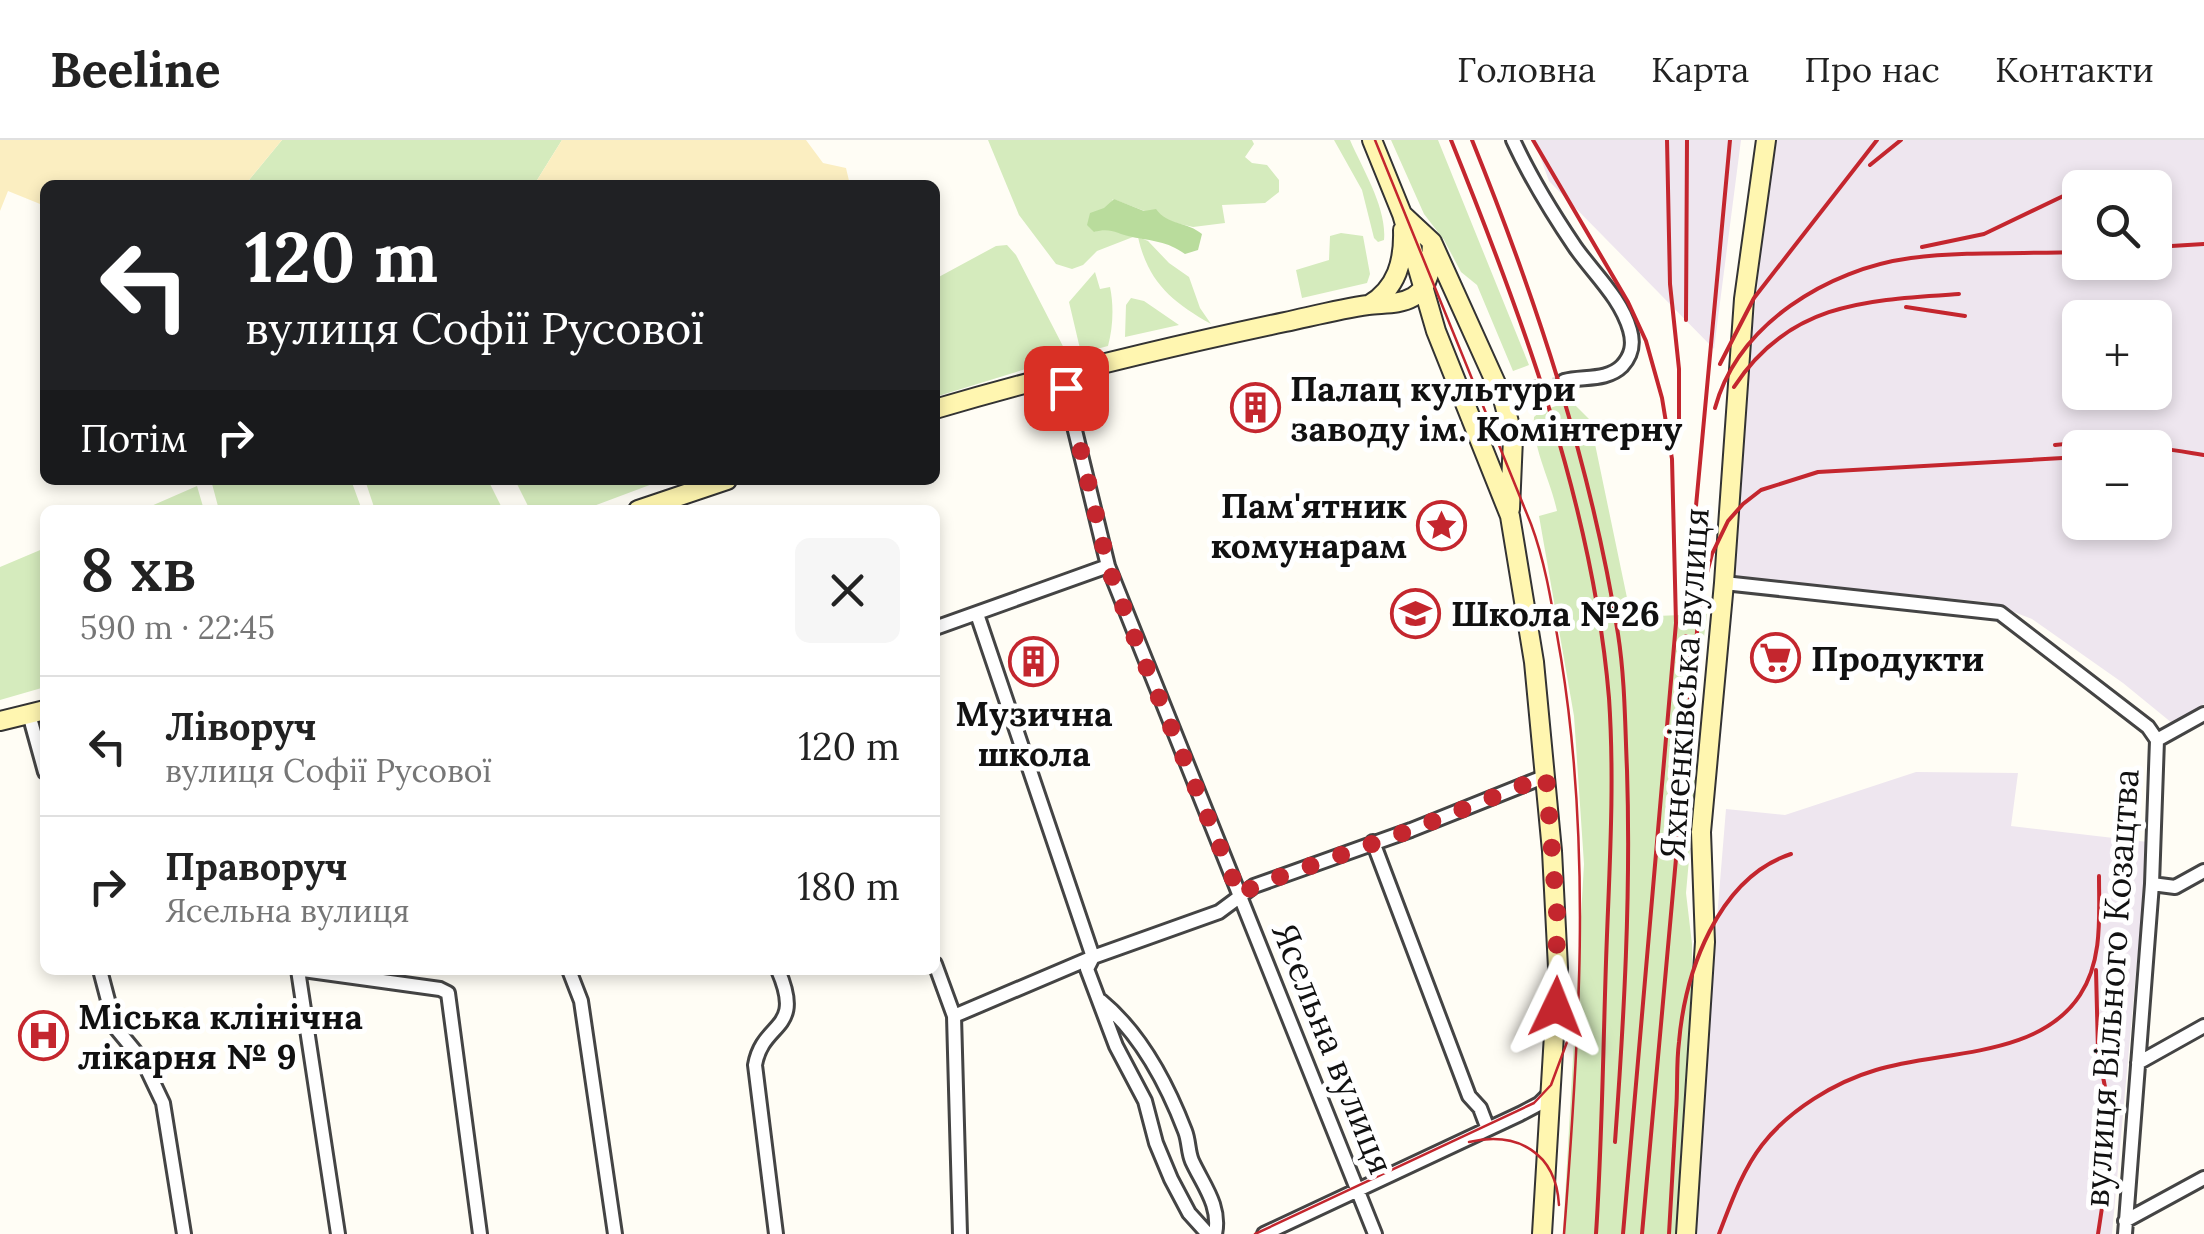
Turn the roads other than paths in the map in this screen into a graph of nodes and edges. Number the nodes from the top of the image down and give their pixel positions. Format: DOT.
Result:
graph roads {
  1 [pos="1372,140"];
  2 [pos="1513,140"];
  3 [pos="1766,140"];
  4 [pos="1402,214"];
  5 [pos="1432,242"];
  6 [pos="1424,286"];
  7 [pos="1374,301"];
  8 [pos="1399,302"];
  9 [pos="1464,311"];
  10 [pos="1436,331"];
  11 [pos="1061,373"];
  12 [pos="1564,381"];
  13 [pos="1536,388"];
  14 [pos="1503,399"];
  15 [pos="940,409"];
  16 [pos="712,485"];
  17 [pos="653,505"];
  18 [pos="1510,516"];
  19 [pos="1108,566"];
  20 [pos="1724,583"];
  21 [pos="977,614"];
  22 [pos="940,626"];
  23 [pos="37,712"];
  24 [pos="2204,714"];
  25 [pos="0,721"];
  26 [pos="2157,740"];
  27 [pos="1546,776"];
  28 [pos="1373,842"];
  29 [pos="2204,871"];
  30 [pos="2152,884"];
  31 [pos="1240,896"];
  32 [pos="1093,957"];
  33 [pos="101,975"];
  34 [pos="301,975"];
  35 [pos="337,975"];
  36 [pos="571,975"];
  37 [pos="780,975"];
  38 [pos="939,975"];
  39 [pos="1098,998"];
  40 [pos="954,1016"];
  41 [pos="2204,1026"];
  42 [pos="2138,1063"];
  43 [pos="1551,1092"];
  44 [pos="1488,1130"];
  45 [pos="2204,1178"];
  46 [pos="1357,1190"];
  47 [pos="2125,1228"];
  48 [pos="184,1234"];
  49 [pos="338,1234"];
  50 [pos="480,1234"];
  51 [pos="615,1234"];
  52 [pos="776,1234"];
  53 [pos="960,1234"];
  54 [pos="1208,1234"];
  55 [pos="1215,1234"];
  56 [pos="1264,1234"];
  57 [pos="1375,1234"];
  58 [pos="1542,1234"];
  59 [pos="1686,1234"];
  1 -- 4 [label="main road"];
  2 -- 12 [label="street"];
  3 -- 20 [label="main road, Яхненківська вулиця"];
  4 -- 5 [label="main road"];
  4 -- 6 [label="main road"];
  4 -- 7 [label="main road"];
  5 -- 6 [label="main road"];
  5 -- 9 [label="main road"];
  6 -- 7 [label="main road"];
  6 -- 8 [label="main road"];
  6 -- 9 [label="main road"];
  6 -- 10 [label="main road"];
  7 -- 8 [label="main road"];
  7 -- 11 [label="main road"];
  8 -- 10 [label="main road"];
  9 -- 14 [label="main road"];
  10 -- 18 [label="main road"];
  11 -- 15 [label="main road"];
  11 -- 19 [label="street, Ясельна вулиця"];
  13 -- 14 [label="street"];
  14 -- 18 [label="main road"];
  16 -- 17 [label="main road"];
  18 -- 27 [label="main road"];
  19 -- 21 [label="street"];
  19 -- 31 [label="street, Ясельна вулиця"];
  20 -- 26 [label="street"];
  20 -- 59 [label="main road, Яхненківська вулиця"];
  21 -- 22 [label="street"];
  21 -- 32 [label="street"];
  23 -- 25 [label="main road"];
  24 -- 26 [label="street, вулиця Вільного Козацтва"];
  26 -- 30 [label="street, вулиця Вільного Козацтва"];
  27 -- 28 [label="street"];
  27 -- 43 [label="main road"];
  28 -- 31 [label="street"];
  28 -- 44 [label="street"];
  29 -- 30 [label="street"];
  30 -- 42 [label="street, вулиця Вільного Козацтва"];
  31 -- 32 [label="street"];
  31 -- 46 [label="street, Ясельна вулиця"];
  32 -- 39 [label="street"];
  32 -- 40 [label="street"];
  33 -- 48 [label="street"];
  34 -- 49 [label="street"];
  35 -- 50 [label="street"];
  36 -- 51 [label="street"];
  37 -- 52 [label="street"];
  38 -- 40 [label="street"];
  39 -- 54 [label="street"];
  39 -- 55 [label="street"];
  40 -- 53 [label="street"];
  41 -- 42 [label="street"];
  42 -- 47 [label="street, вулиця Вільного Козацтва"];
  43 -- 44 [label="street"];
  43 -- 58 [label="main road"];
  44 -- 46 [label="street"];
  45 -- 47 [label="street"];
  46 -- 56 [label="street"];
  46 -- 57 [label="street, Ясельна вулиця"];
}
